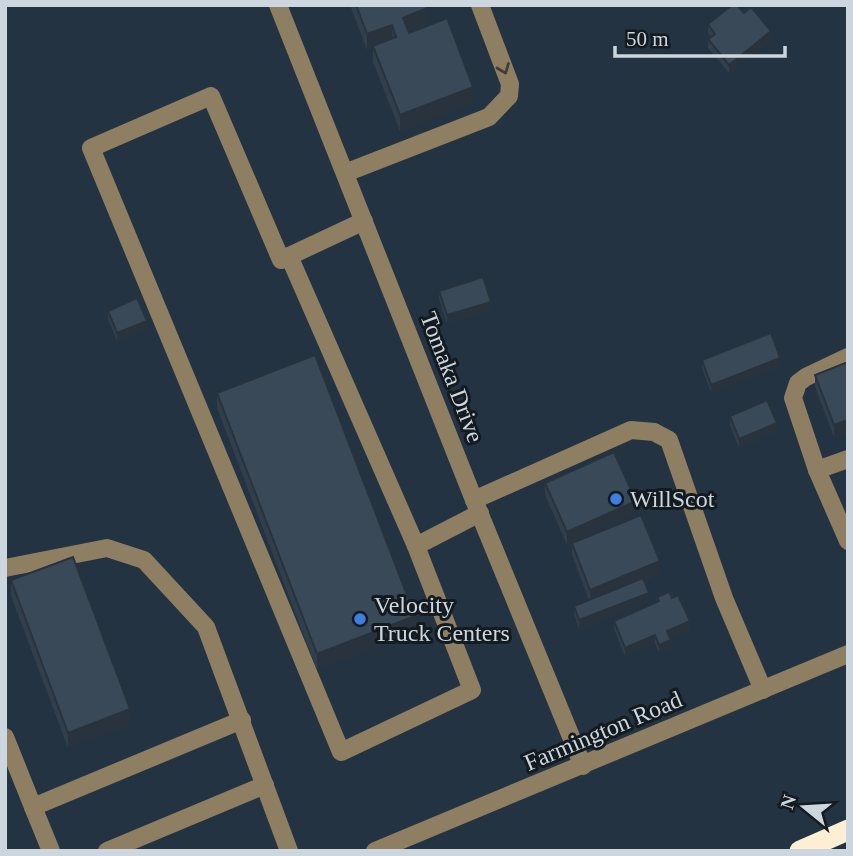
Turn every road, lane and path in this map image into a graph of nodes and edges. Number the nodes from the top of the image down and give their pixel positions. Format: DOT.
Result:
graph roads {
  1 [pos="278,5"];
  2 [pos="480,5"];
  3 [pos="345,173"];
  4 [pos="364,221"];
  5 [pos="289,256"];
  6 [pos="848,357"];
  7 [pos="848,459"];
  8 [pos="817,470"];
  9 [pos="477,507"];
  10 [pos="848,541"];
  11 [pos="416,546"];
  12 [pos="5,568"];
  13 [pos="848,654"];
  14 [pos="764,690"];
  15 [pos="242,720"];
  16 [pos="5,737"];
  17 [pos="583,766"];
  18 [pos="265,785"];
  19 [pos="33,807"];
  20 [pos="848,830"];
  21 [pos="51,851"];
  22 [pos="107,851"];
  23 [pos="289,851"];
  24 [pos="376,851"];
  25 [pos="800,851"];
  1 -- 3 [label="street, Tomaka Drive"];
  2 -- 3 [label="street, one-way"];
  3 -- 4 [label="street, Tomaka Drive"];
  4 -- 5 [label="street"];
  4 -- 9 [label="street, Tomaka Drive"];
  5 -- 11 [label="street"];
  5 -- 11 [label="street"];
  6 -- 8 [label="street"];
  7 -- 8 [label="street"];
  8 -- 10 [label="street"];
  9 -- 11 [label="street"];
  9 -- 14 [label="street"];
  9 -- 17 [label="street, Tomaka Drive"];
  12 -- 15 [label="street"];
  13 -- 14 [label="street, Farmington Road"];
  14 -- 17 [label="street, Farmington Road"];
  15 -- 18 [label="street"];
  15 -- 19 [label="street"];
  16 -- 19 [label="street"];
  17 -- 24 [label="street, Farmington Road"];
  18 -- 22 [label="street"];
  18 -- 23 [label="street"];
  19 -- 21 [label="street"];
  20 -- 25 [label="highway"];
}
